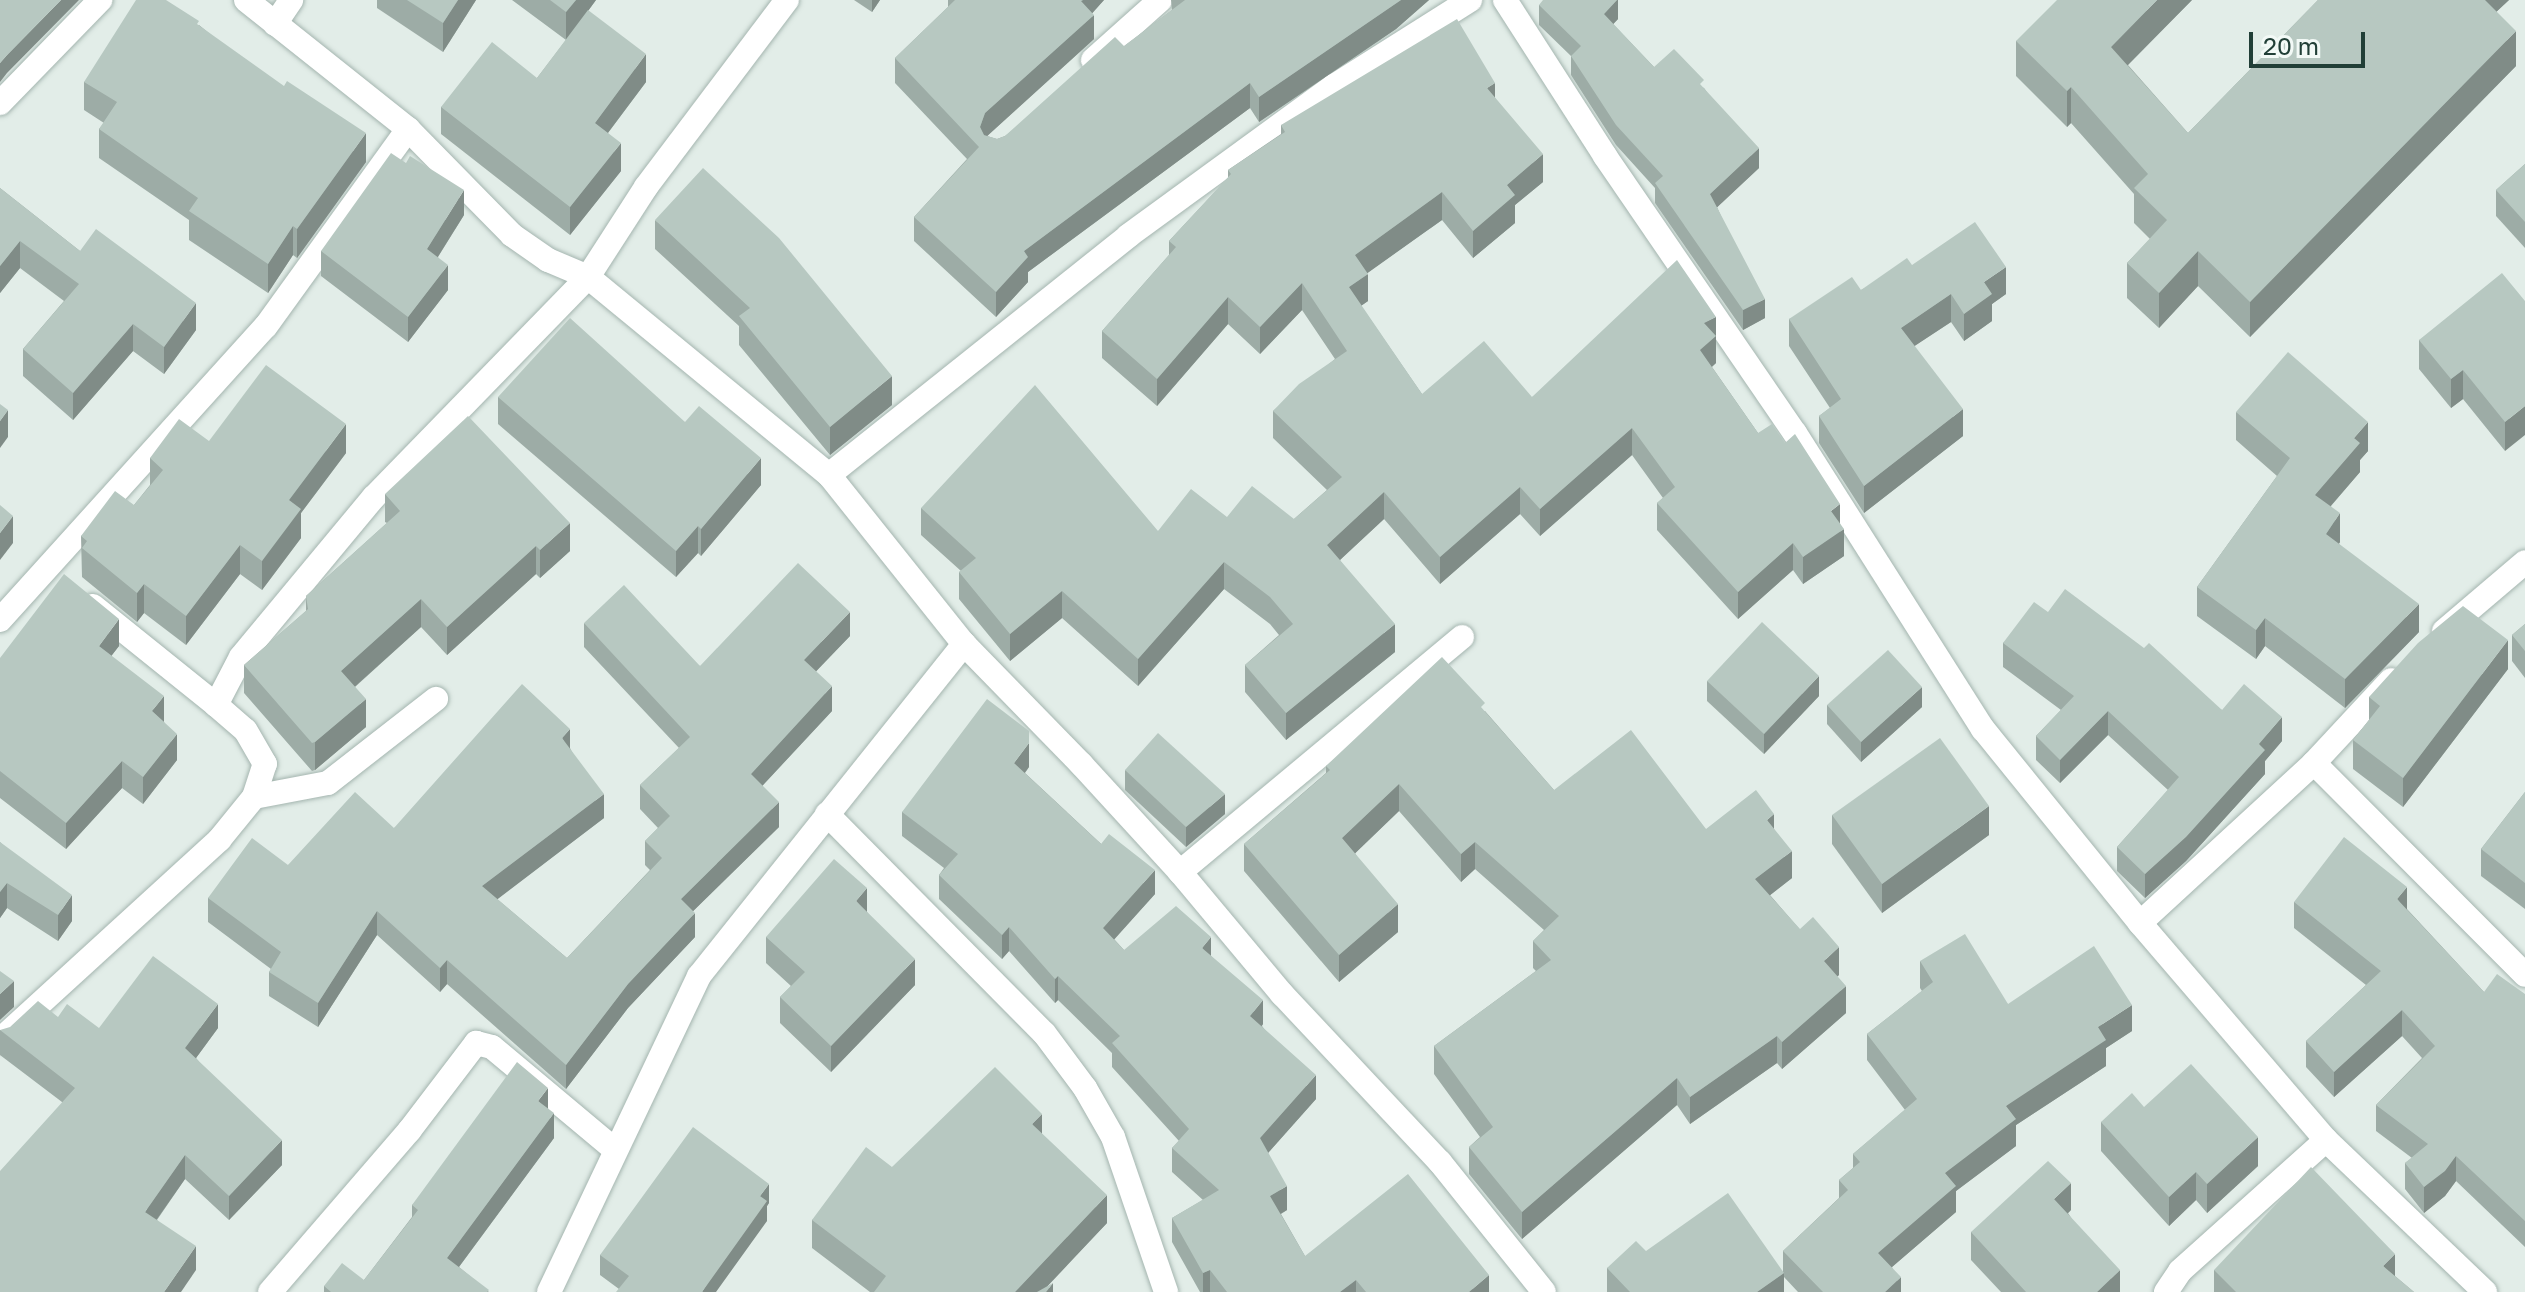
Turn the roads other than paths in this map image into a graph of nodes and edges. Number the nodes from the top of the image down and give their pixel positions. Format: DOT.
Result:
graph roads {
  1 [pos="100,0"];
  2 [pos="246,0"];
  3 [pos="291,0"];
  4 [pos="787,0"];
  5 [pos="1160,0"];
  6 [pos="1470,0"];
  7 [pos="1505,0"];
  8 [pos="275,24"];
  9 [pos="1077,75"];
  10 [pos="0,103"];
  11 [pos="408,129"];
  12 [pos="588,277"];
  13 [pos="829,475"];
  14 [pos="2525,562"];
  15 [pos="47,568"];
  16 [pos="0,620"];
  17 [pos="1462,637"];
  18 [pos="2431,642"];
  19 [pos="964,644"];
  20 [pos="2408,661"];
  21 [pos="436,699"];
  22 [pos="216,705"];
  23 [pos="2314,763"];
  24 [pos="254,797"];
  25 [pos="827,814"];
  26 [pos="1180,872"];
  27 [pos="2140,923"];
  28 [pos="2525,975"];
  29 [pos="0,1040"];
  30 [pos="2326,1140"];
  31 [pos="615,1150"];
  32 [pos="270,1292"];
  33 [pos="549,1292"];
  34 [pos="1166,1292"];
  35 [pos="1544,1292"];
  36 [pos="2166,1292"];
  37 [pos="2485,1292"];
  1 -- 10 [label="street"];
  2 -- 8 [label="street"];
  3 -- 8 [label="street"];
  4 -- 12 [label="street"];
  5 -- 9 [label="street"];
  6 -- 13 [label="street"];
  7 -- 27 [label="street"];
  8 -- 11 [label="street"];
  11 -- 12 [label="street"];
  11 -- 15 [label="street"];
  12 -- 13 [label="street"];
  12 -- 22 [label="street"];
  13 -- 19 [label="street"];
  14 -- 18 [label="street"];
  15 -- 16 [label="street"];
  15 -- 22 [label="street"];
  17 -- 26 [label="street"];
  19 -- 25 [label="street"];
  19 -- 26 [label="street"];
  20 -- 23 [label="street"];
  21 -- 24 [label="street"];
  22 -- 24 [label="street"];
  23 -- 27 [label="street"];
  23 -- 28 [label="street"];
  24 -- 29 [label="street"];
  25 -- 31 [label="street"];
  25 -- 34 [label="street"];
  26 -- 35 [label="street"];
  27 -- 30 [label="street"];
  30 -- 36 [label="street"];
  30 -- 37 [label="street"];
  31 -- 32 [label="street"];
  31 -- 33 [label="street"];
}
